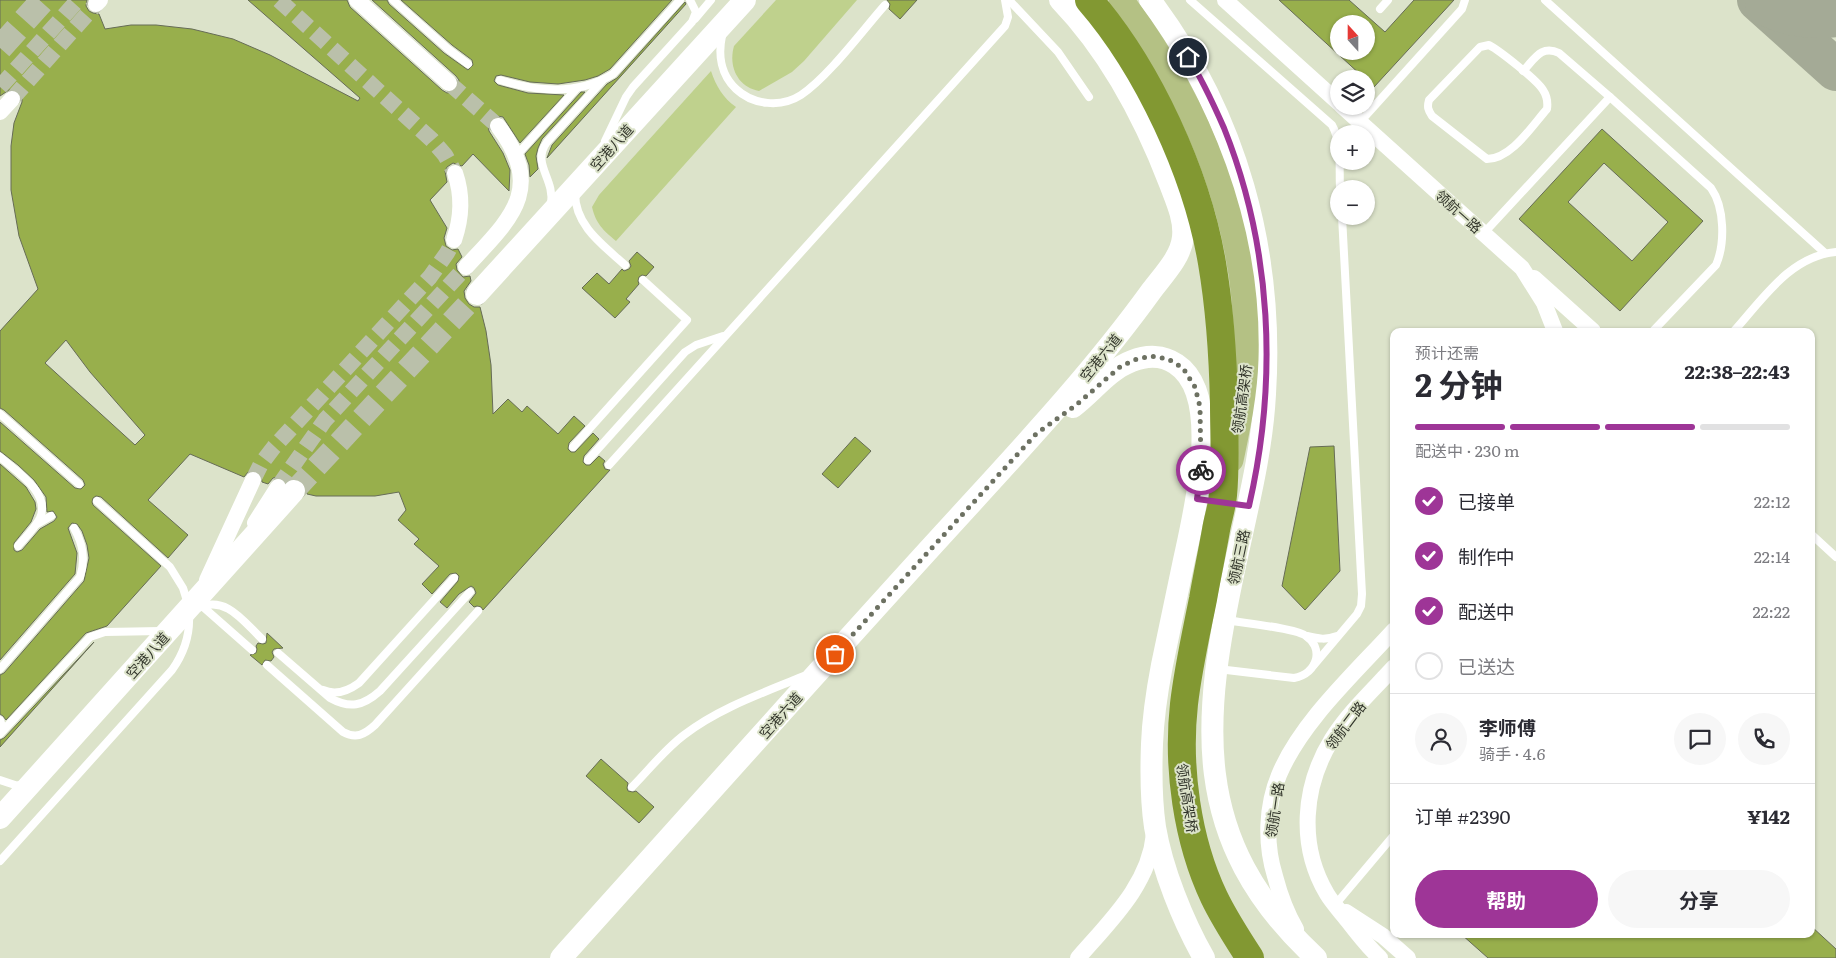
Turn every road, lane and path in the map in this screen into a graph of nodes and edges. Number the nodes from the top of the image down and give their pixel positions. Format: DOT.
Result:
graph roads {
  1 [pos="357,0"];
  2 [pos="394,0"];
  3 [pos="680,0"];
  4 [pos="690,0"];
  5 [pos="712,0"];
  6 [pos="745,0"];
  7 [pos="1007,0"];
  8 [pos="1060,0"];
  9 [pos="1089,0"];
  10 [pos="1121,0"];
  11 [pos="1150,0"];
  12 [pos="1190,0"];
  13 [pos="1224,0"];
  14 [pos="1388,0"];
  15 [pos="1465,0"];
  16 [pos="1545,0"];
  17 [pos="885,5"];
  18 [pos="1380,9"];
  19 [pos="727,20"];
  20 [pos="692,22"];
  21 [pos="468,64"];
  22 [pos="1523,72"];
  23 [pos="500,80"];
  24 [pos="603,80"];
  25 [pos="449,83"];
  26 [pos="577,88"];
  27 [pos="1330,95"];
  28 [pos="1089,97"];
  29 [pos="1610,97"];
  30 [pos="12,99"];
  31 [pos="0,112"];
  32 [pos="1352,115"];
  33 [pos="1360,122"];
  34 [pos="498,126"];
  35 [pos="516,156"];
  36 [pos="594,166"];
  37 [pos="455,173"];
  38 [pos="1340,180"];
  39 [pos="576,186"];
  40 [pos="547,218"];
  41 [pos="1342,225"];
  42 [pos="1484,233"];
  43 [pos="454,240"];
  44 [pos="1836,252"];
  45 [pos="1825,253"];
  46 [pos="625,265"];
  47 [pos="466,267"];
  48 [pos="1522,268"];
  49 [pos="643,280"];
  50 [pos="477,294"];
  51 [pos="1554,328"];
  52 [pos="1590,328"];
  53 [pos="1656,328"];
  54 [pos="1737,328"];
  55 [pos="729,332"];
  56 [pos="0,414"];
  57 [pos="1036,434"];
  58 [pos="573,447"];
  59 [pos="0,457"];
  60 [pos="588,460"];
  61 [pos="609,464"];
  62 [pos="253,480"];
  63 [pos="79,484"];
  64 [pos="286,489"];
  65 [pos="97,501"];
  66 [pos="1204,505"];
  67 [pos="51,516"];
  68 [pos="1247,516"];
  69 [pos="35,526"];
  70 [pos="74,528"];
  71 [pos="1815,538"];
  72 [pos="18,546"];
  73 [pos="1836,557"];
  74 [pos="454,578"];
  75 [pos="470,592"];
  76 [pos="195,605"];
  77 [pos="478,611"];
  78 [pos="1224,620"];
  79 [pos="168,631"];
  80 [pos="1390,634"];
  81 [pos="1339,635"];
  82 [pos="1307,636"];
  83 [pos="262,639"];
  84 [pos="252,650"];
  85 [pos="278,653"];
  86 [pos="267,665"];
  87 [pos="1314,665"];
  88 [pos="823,668"];
  89 [pos="0,669"];
  90 [pos="1216,669"];
  91 [pos="1390,672"];
  92 [pos="316,687"];
  93 [pos="1154,717"];
  94 [pos="0,720"];
  95 [pos="1212,720"];
  96 [pos="2,732"];
  97 [pos="0,780"];
  98 [pos="29,786"];
  99 [pos="632,787"];
  100 [pos="0,818"];
  101 [pos="1155,827"];
  102 [pos="1390,840"];
  103 [pos="0,861"];
  104 [pos="1335,905"];
  105 [pos="561,958"];
  106 [pos="1078,958"];
  107 [pos="1204,958"];
  108 [pos="1250,958"];
  109 [pos="1318,958"];
  110 [pos="1380,958"];
  111 [pos="1408,958"];
  1 -- 25 [label="street"];
  2 -- 21 [label="lane"];
  3 -- 24 [label="lane"];
  4 -- 20 [label="lane"];
  5 -- 20 [label="lane"];
  6 -- 19 [label="street, 空港八道"];
  7 -- 28 [label="lane"];
  7 -- 55 [label="lane"];
  8 -- 57 [label="street, 空港六道"];
  9 -- 66 [label="highway"];
  10 -- 66 [label="main road, 领航高架桥"];
  11 -- 68 [label="street, 领航三路"];
  12 -- 38 [label="lane"];
  13 -- 27 [label="street"];
  14 -- 18 [label="lane"];
  15 -- 33 [label="lane"];
  16 -- 45 [label="lane"];
  17 -- 19 [label="lane"];
  19 -- 36 [label="street, 空港八道"];
  20 -- 36 [label="lane"];
  22 -- 22 [label="lane"];
  22 -- 29 [label="lane"];
  23 -- 26 [label="lane"];
  24 -- 26 [label="lane"];
  24 -- 40 [label="lane"];
  26 -- 35 [label="lane"];
  29 -- 42 [label="lane"];
  29 -- 53 [label="lane"];
  30 -- 31 [label="street"];
  32 -- 33 [label="street, 领航一路"];
  33 -- 42 [label="street, 领航一路"];
  34 -- 35 [label="street"];
  35 -- 47 [label="street"];
  36 -- 39 [label="street, 空港八道"];
  37 -- 43 [label="street"];
  39 -- 40 [label="street, 空港八道"];
  39 -- 46 [label="lane"];
  40 -- 50 [label="street, 空港八道"];
  41 -- 81 [label="lane"];
  42 -- 48 [label="street, 领航一路"];
  44 -- 45 [label="lane"];
  45 -- 54 [label="lane"];
  48 -- 51 [label="street, 领航一路"];
  48 -- 52 [label="street"];
  49 -- 58 [label="lane"];
  55 -- 60 [label="lane"];
  55 -- 61 [label="lane"];
  56 -- 63 [label="lane"];
  57 -- 66 [label="street"];
  57 -- 88 [label="street, 空港六道"];
  59 -- 69 [label="lane"];
  62 -- 76 [label="street"];
  64 -- 76 [label="street, 空港八道"];
  65 -- 103 [label="lane"];
  66 -- 68 [label="street"];
  66 -- 93 [label="street"];
  66 -- 108 [label="highway, 领航高架桥"];
  67 -- 69 [label="lane"];
  68 -- 78 [label="street, 领航三路"];
  69 -- 72 [label="lane"];
  70 -- 89 [label="lane"];
  71 -- 73 [label="lane"];
  74 -- 92 [label="lane"];
  75 -- 92 [label="lane"];
  76 -- 79 [label="street, 空港八道"];
  76 -- 83 [label="lane"];
  76 -- 84 [label="lane"];
  77 -- 86 [label="lane"];
  78 -- 82 [label="lane"];
  78 -- 90 [label="street, 领航三路"];
  79 -- 96 [label="lane"];
  79 -- 98 [label="street, 空港八道"];
  80 -- 109 [label="street, 领航一路"];
  81 -- 82 [label="lane"];
  81 -- 87 [label="lane"];
  82 -- 87 [label="lane"];
  85 -- 92 [label="lane"];
  87 -- 90 [label="lane"];
  88 -- 99 [label="lane"];
  88 -- 105 [label="street, 空港六道"];
  90 -- 95 [label="street, 领航三路"];
  91 -- 104 [label="street, 领航二路"];
  93 -- 95 [label="street"];
  93 -- 101 [label="street"];
  94 -- 96 [label="lane"];
  95 -- 109 [label="street, 领航三路"];
  97 -- 98 [label="lane"];
  98 -- 100 [label="street, 空港八道"];
  101 -- 106 [label="street"];
  101 -- 107 [label="street"];
  102 -- 104 [label="lane"];
  104 -- 110 [label="street, 领航二路"];
  104 -- 111 [label="street, 领航二路"];
}
